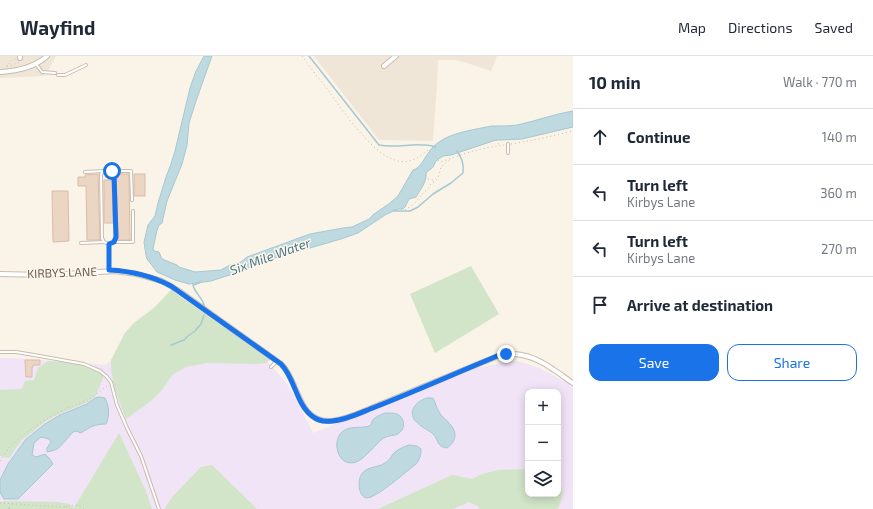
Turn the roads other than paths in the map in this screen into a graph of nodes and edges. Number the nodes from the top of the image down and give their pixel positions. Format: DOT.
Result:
graph roads {
  1 [pos="47,56"];
  2 [pos="396,56"];
  3 [pos="36,64"];
  4 [pos="86,65"];
  5 [pos="384,66"];
  6 [pos="2,72"];
  7 [pos="55,73"];
  8 [pos="58,75"];
  9 [pos="508,144"];
  10 [pos="508,153"];
  11 [pos="104,171"];
  12 [pos="112,171"];
  13 [pos="86,172"];
  14 [pos="132,200"];
  15 [pos="133,210"];
  16 [pos="104,242"];
  17 [pos="114,242"];
  18 [pos="81,243"];
  19 [pos="109,244"];
  20 [pos="109,270"];
  21 [pos="0,274"];
  22 [pos="0,352"];
  23 [pos="277,361"];
  24 [pos="271,367"];
  25 [pos="573,383"];
  26 [pos="159,509"];
  1 -- 3 [label="street"];
  2 -- 5 [label="street"];
  3 -- 6 [label="street"];
  3 -- 7 [label="lane"];
  4 -- 8 [label="lane"];
  9 -- 10 [label="lane"];
  11 -- 12 [label="lane"];
  11 -- 13 [label="lane"];
  11 -- 16 [label="lane"];
  12 -- 14 [label="lane"];
  12 -- 17 [label="lane"];
  15 -- 17 [label="lane"];
  16 -- 18 [label="lane"];
  16 -- 19 [label="lane"];
  17 -- 19 [label="lane"];
  19 -- 20 [label="lane"];
  20 -- 21 [label="street, KIRBYS LANE"];
  20 -- 23 [label="street, KIRBYS LANE"];
  22 -- 26 [label="lane"];
  23 -- 24 [label="lane"];
  23 -- 25 [label="street, KIRBYS LANE"];
}
